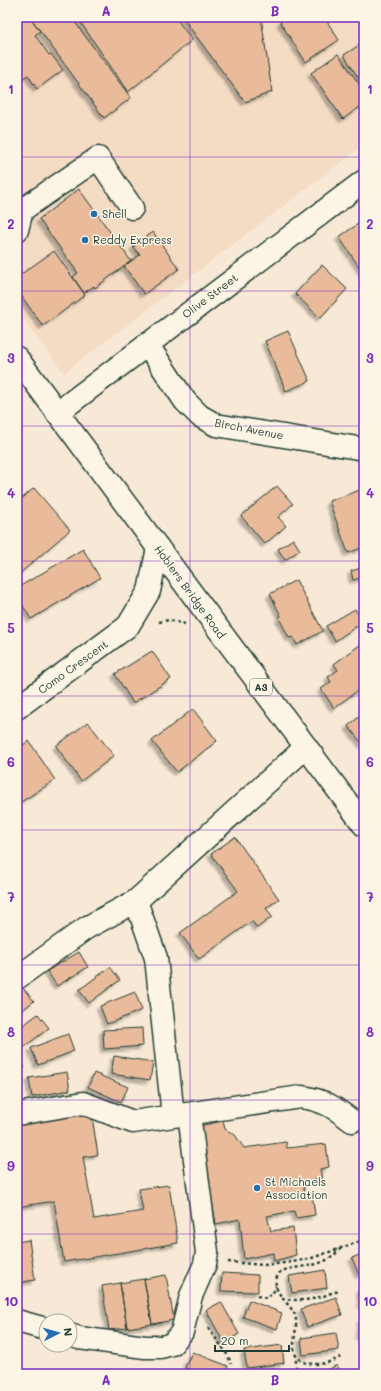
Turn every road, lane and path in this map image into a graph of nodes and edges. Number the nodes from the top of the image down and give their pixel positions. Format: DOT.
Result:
graph roads {
  1 [pos="364,181"];
  2 [pos="132,208"];
  3 [pos="17,230"];
  4 [pos="147,344"];
  5 [pos="17,358"];
  6 [pos="57,412"];
  7 [pos="364,449"];
  8 [pos="158,548"];
  9 [pos="128,626"];
  10 [pos="222,635"];
  11 [pos="17,708"];
  12 [pos="306,747"];
  13 [pos="364,825"];
  14 [pos="136,901"];
  15 [pos="17,978"];
  16 [pos="17,1114"];
  17 [pos="181,1115"];
  18 [pos="352,1121"];
  19 [pos="364,1240"];
  20 [pos="341,1248"];
  21 [pos="226,1262"];
  22 [pos="276,1286"];
  23 [pos="338,1292"];
  24 [pos="257,1296"];
  25 [pos="281,1298"];
  26 [pos="17,1321"];
  27 [pos="38,1327"];
  28 [pos="206,1327"];
  29 [pos="78,1338"];
  30 [pos="296,1355"];
  31 [pos="343,1355"];
  32 [pos="231,1364"];
  33 [pos="293,1374"];
  1 -- 4 [label="main road, Olive Street"];
  2 -- 3 [label="main road"];
  4 -- 6 [label="main road, Olive Street"];
  4 -- 7 [label="main road, Birch Avenue"];
  5 -- 6 [label="main road, Hoblers Bridge Road / A3"];
  6 -- 8 [label="main road, Hoblers Bridge Road / A3"];
  8 -- 9 [label="main road, Como Crescent"];
  8 -- 10 [label="main road, Hoblers Bridge Road / A3"];
  9 -- 10 [label="path"];
  9 -- 11 [label="main road, Como Crescent"];
  10 -- 12 [label="main road, Hoblers Bridge Road / A3"];
  12 -- 13 [label="main road, Hoblers Bridge Road / A3"];
  12 -- 14 [label="main road"];
  14 -- 15 [label="main road"];
  14 -- 17 [label="main road"];
  16 -- 17 [label="main road"];
  17 -- 18 [label="main road"];
  17 -- 29 [label="main road"];
  19 -- 20 [label="path"];
  20 -- 21 [label="path"];
  20 -- 22 [label="path"];
  22 -- 24 [label="path"];
  22 -- 25 [label="path"];
  23 -- 25 [label="path"];
  25 -- 30 [label="path"];
  26 -- 27 [label="main road"];
  28 -- 32 [label="path"];
  30 -- 31 [label="path"];
  30 -- 33 [label="path"];
}
